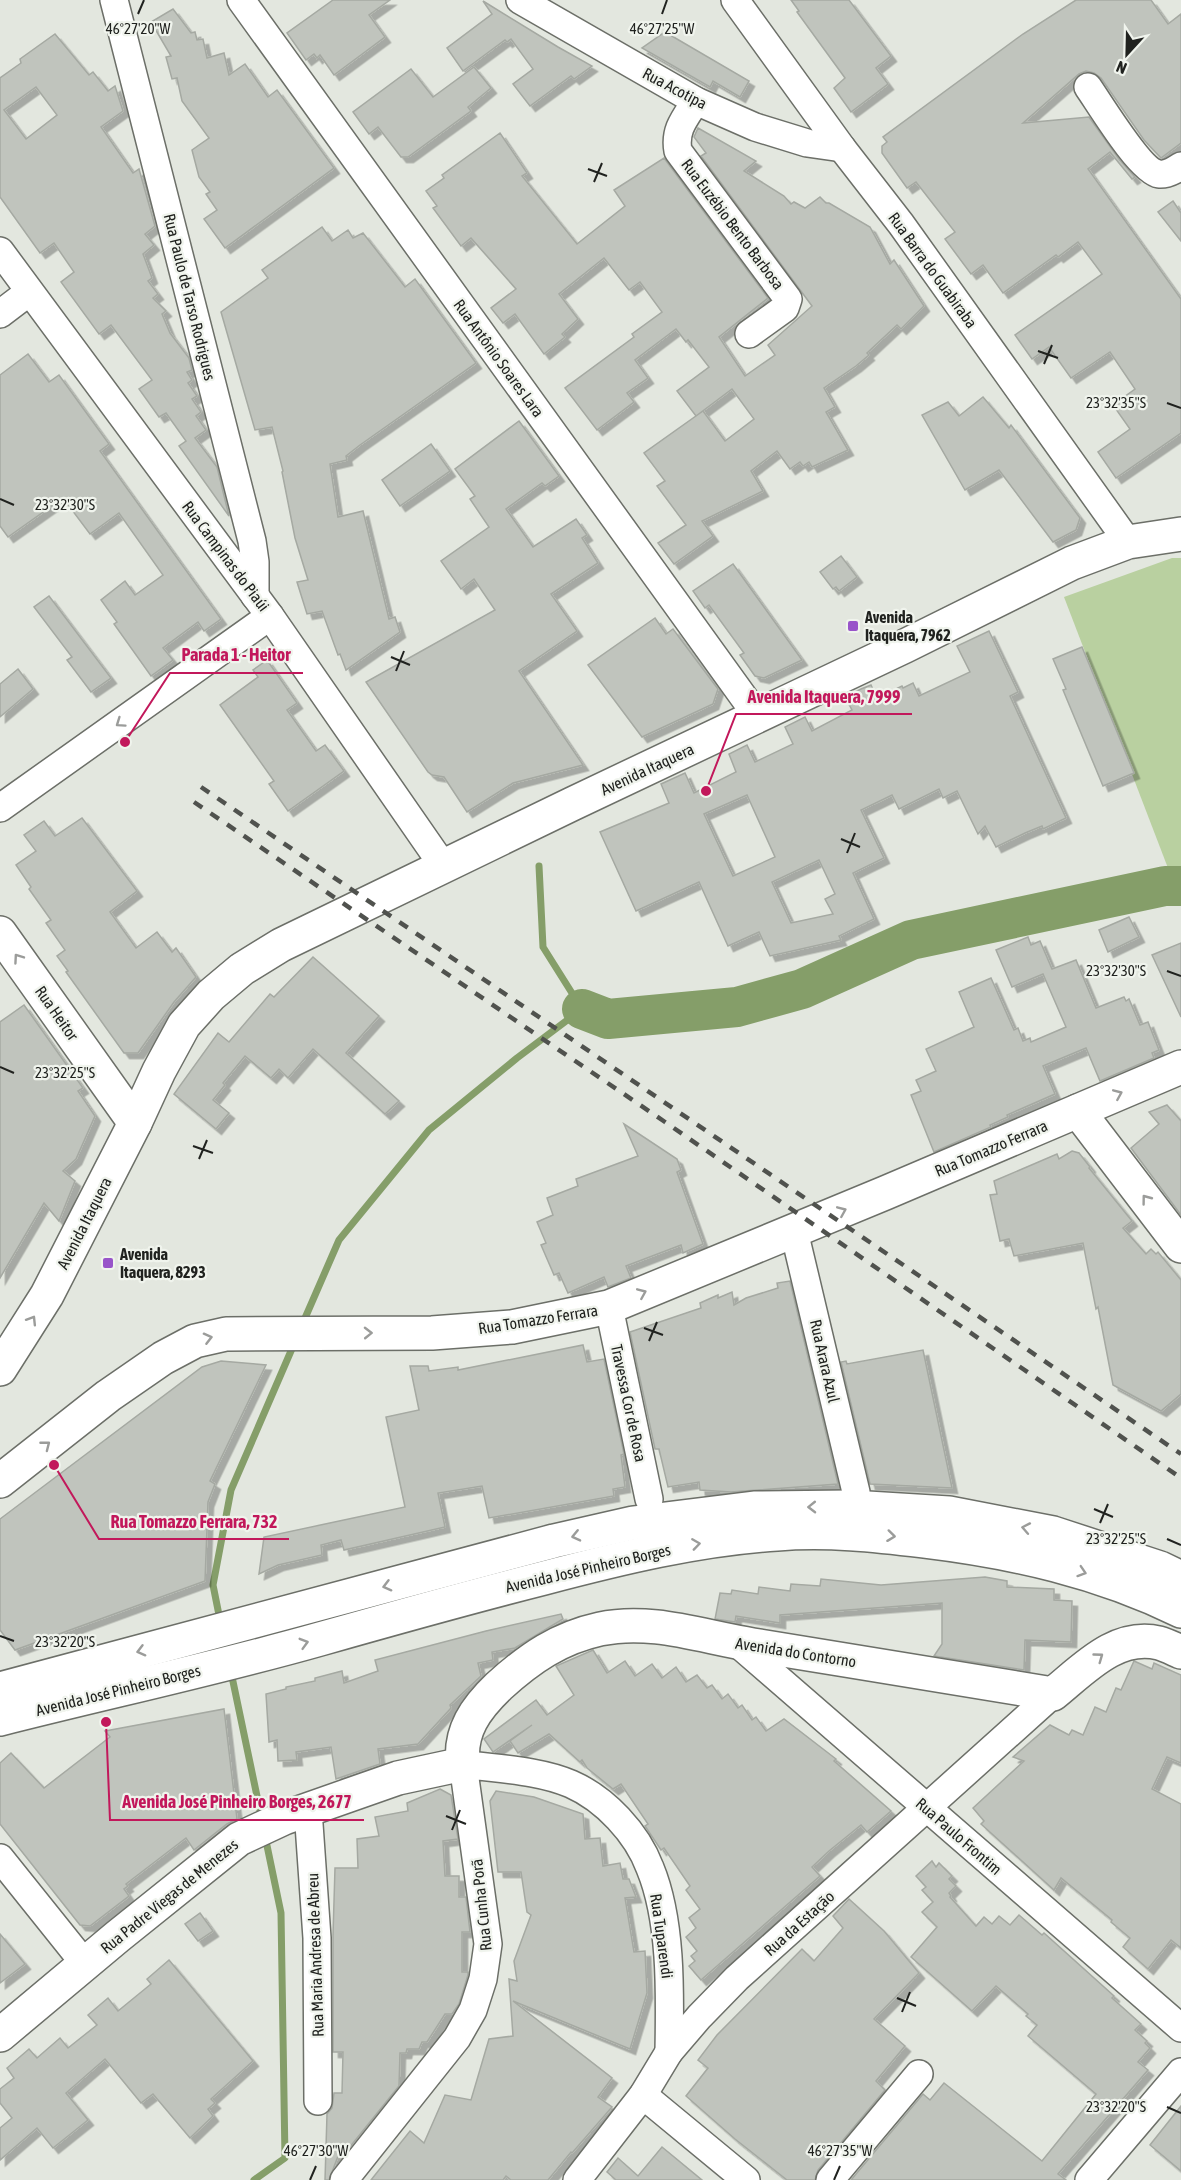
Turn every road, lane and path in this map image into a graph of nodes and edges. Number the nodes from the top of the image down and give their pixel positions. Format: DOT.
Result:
graph roads {
  1 [pos="114,0"];
  2 [pos="241,0"];
  3 [pos="520,0"];
  4 [pos="735,0"];
  5 [pos="1088,87"];
  6 [pos="696,101"];
  7 [pos="842,148"];
  8 [pos="1181,166"];
  9 [pos="0,251"];
  10 [pos="29,292"];
  11 [pos="0,314"];
  12 [pos="749,334"];
  13 [pos="1181,534"];
  14 [pos="1128,542"];
  15 [pos="262,606"];
  16 [pos="758,717"];
  17 [pos="0,808"];
  18 [pos="444,867"];
  19 [pos="0,933"];
  20 [pos="1181,1066"];
  21 [pos="159,1071"];
  22 [pos="100,1074"];
  23 [pos="1078,1111"];
  24 [pos="135,1123"];
  25 [pos="795,1231"];
  26 [pos="1181,1246"];
  27 [pos="609,1307"];
  28 [pos="0,1369"];
  29 [pos="0,1481"];
  30 [pos="855,1492"];
  31 [pos="649,1499"];
  32 [pos="1181,1578"];
  33 [pos="1181,1611"];
  34 [pos="738,1643"];
  35 [pos="1181,1652"];
  36 [pos="0,1689"];
  37 [pos="1053,1694"];
  38 [pos="0,1719"];
  39 [pos="463,1764"];
  40 [pos="926,1808"];
  41 [pos="296,1814"];
  42 [pos="0,1858"];
  43 [pos="86,1964"];
  44 [pos="1181,2028"];
  45 [pos="0,2035"];
  46 [pos="669,2052"];
  47 [pos="1181,2072"];
  48 [pos="919,2074"];
  49 [pos="642,2095"];
  50 [pos="318,2100"];
  51 [pos="344,2180"];
  52 [pos="577,2180"];
  53 [pos="746,2180"];
  54 [pos="830,2180"];
  55 [pos="1089,2180"];
  1 -- 15 [label="street, Rua Paulo de Tarso Rodrigues"];
  2 -- 16 [label="street, Rua Antônio Soares Lara"];
  3 -- 6 [label="street, Rua Acotipa"];
  4 -- 7 [label="street, Rua Barra do Guabiraba"];
  5 -- 8 [label="street"];
  6 -- 7 [label="street, Rua Acotipa"];
  6 -- 12 [label="street, Rua Euzébio Bento Barbosa"];
  7 -- 14 [label="street, Rua Barra do Guabiraba"];
  9 -- 10 [label="street, Rua Campinas do Piaúi"];
  10 -- 11 [label="street"];
  10 -- 15 [label="street, Rua Campinas do Piaúi"];
  13 -- 14 [label="main road, Avenida Itaquera"];
  14 -- 16 [label="main road, Avenida Itaquera"];
  15 -- 17 [label="street, one-way"];
  15 -- 18 [label="street, Rua Campinas do Piaúi"];
  16 -- 18 [label="main road, Avenida Itaquera"];
  18 -- 21 [label="main road, Avenida Itaquera"];
  22 -- 19 [label="main road, Rua Heitor, one-way"];
  23 -- 20 [label="main road, Rua Tomazzo Ferrara, one-way"];
  21 -- 22 [label="main road"];
  21 -- 24 [label="main road, Avenida Itaquera"];
  22 -- 24 [label="main road, Rua Heitor"];
  25 -- 23 [label="main road, Rua Tomazzo Ferrara, one-way"];
  26 -- 23 [label="main road, one-way"];
  28 -- 24 [label="main road, Avenida Itaquera, one-way"];
  27 -- 25 [label="main road, Rua Tomazzo Ferrara, one-way"];
  25 -- 30 [label="street, Rua Arara Azul"];
  29 -- 27 [label="main road, Rua Tomazzo Ferrara, one-way"];
  27 -- 31 [label="street, Travessa Cor de Rosa"];
  32 -- 36 [label="main road, Avenida José Pinheiro Borges, one-way"];
  38 -- 33 [label="main road, Avenida José Pinheiro Borges, one-way"];
  34 -- 37 [label="main road, Avenida do Contorno"];
  34 -- 39 [label="main road, Avenida do Contorno"];
  34 -- 40 [label="street, Rua Paulo Frontim"];
  37 -- 35 [label="main road, one-way"];
  37 -- 40 [label="street, Rua da Estação"];
  39 -- 41 [label="main road, Rua Padre Viegas de Menezes"];
  39 -- 46 [label="street, Rua Tuparendi"];
  39 -- 51 [label="street, Rua Cunha Porã"];
  40 -- 44 [label="street, Rua Paulo Frontim"];
  40 -- 46 [label="street, Rua da Estação"];
  41 -- 43 [label="main road, Rua Padre Viegas de Menezes"];
  41 -- 50 [label="street, Rua Maria Andresa de Abreu"];
  42 -- 43 [label="street"];
  43 -- 45 [label="main road, Rua Padre Viegas de Menezes"];
  46 -- 49 [label="street, Rua da Estação"];
  47 -- 55 [label="street"];
  48 -- 54 [label="street"];
  49 -- 52 [label="street, Rua da Estação"];
  49 -- 53 [label="street"];
}
